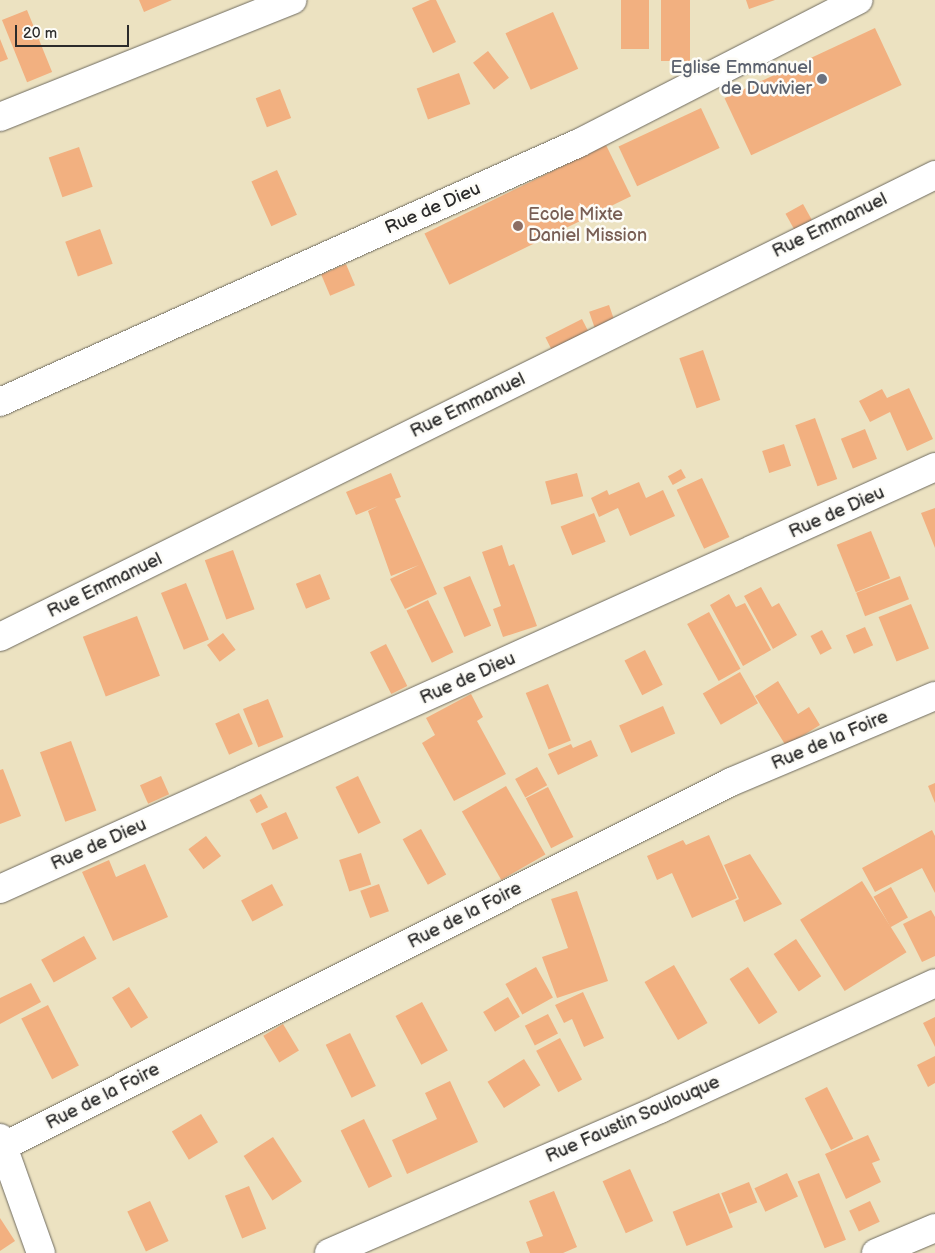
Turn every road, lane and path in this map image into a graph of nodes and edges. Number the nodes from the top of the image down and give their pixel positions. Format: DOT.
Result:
graph roads {
  1 [pos="292,0"];
  2 [pos="858,0"];
  3 [pos="0,117"];
  4 [pos="935,174"];
  5 [pos="0,402"];
  6 [pos="935,467"];
  7 [pos="0,638"];
  8 [pos="935,696"];
  9 [pos="0,889"];
  10 [pos="935,983"];
  11 [pos="1,1144"];
  12 [pos="935,1228"];
  13 [pos="41,1253"];
  14 [pos="329,1253"];
  15 [pos="876,1253"];
  1 -- 3 [label="street"];
  2 -- 5 [label="street, Rue de Dieu"];
  4 -- 7 [label="street, Rue Emmanuel"];
  6 -- 9 [label="street, Rue de Dieu"];
  8 -- 11 [label="street, Rue de la Foire"];
  10 -- 14 [label="street, Rue Faustin Soulouque"];
  11 -- 13 [label="street"];
  12 -- 15 [label="street"];
}
